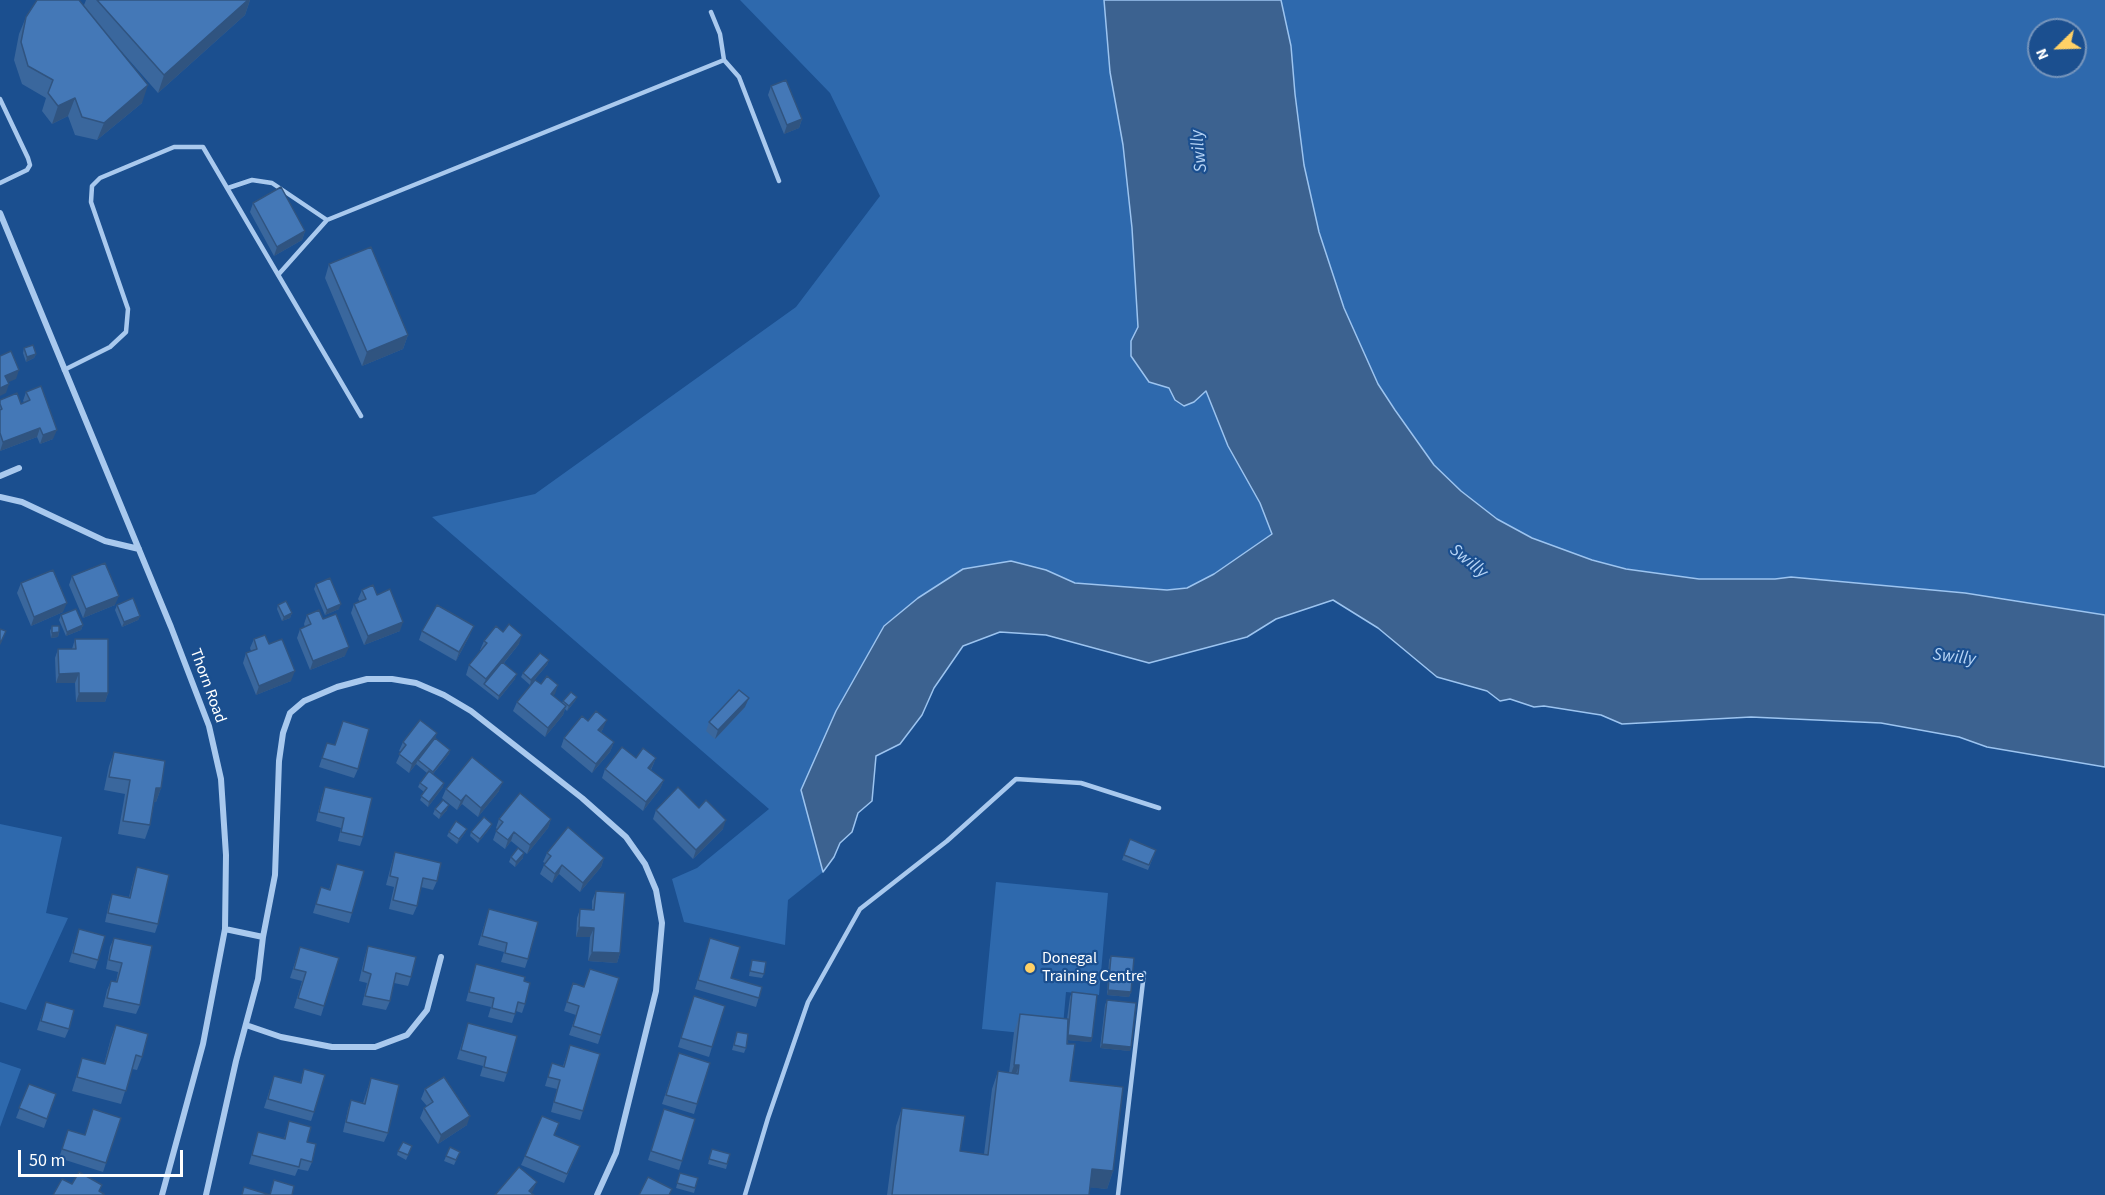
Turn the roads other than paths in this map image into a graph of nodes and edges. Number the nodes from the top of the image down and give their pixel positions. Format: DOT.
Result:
graph roads {
  1 [pos="711,12"];
  2 [pos="724,60"];
  3 [pos="0,99"];
  4 [pos="779,181"];
  5 [pos="0,183"];
  6 [pos="228,188"];
  7 [pos="0,213"];
  8 [pos="327,220"];
  9 [pos="278,275"];
  10 [pos="64,370"];
  11 [pos="361,416"];
  12 [pos="19,468"];
  13 [pos="0,476"];
  14 [pos="0,497"];
  15 [pos="139,549"];
  16 [pos="1159,808"];
  17 [pos="225,929"];
  18 [pos="263,936"];
  19 [pos="441,957"];
  20 [pos="1144,973"];
  21 [pos="246,1025"];
  22 [pos="162,1195"];
  23 [pos="206,1195"];
  24 [pos="597,1195"];
  25 [pos="745,1195"];
  26 [pos="1118,1195"];
  1 -- 2 [label="lane"];
  2 -- 4 [label="lane"];
  2 -- 8 [label="lane"];
  3 -- 5 [label="lane"];
  6 -- 8 [label="lane"];
  6 -- 9 [label="lane"];
  6 -- 10 [label="lane"];
  7 -- 10 [label="street, Thorn Road"];
  8 -- 9 [label="lane"];
  9 -- 11 [label="lane"];
  10 -- 15 [label="street, Thorn Road"];
  12 -- 13 [label="street"];
  14 -- 15 [label="street"];
  15 -- 17 [label="street, Thorn Road"];
  16 -- 25 [label="lane"];
  17 -- 18 [label="street"];
  17 -- 22 [label="street, Thorn Road"];
  18 -- 21 [label="street"];
  18 -- 24 [label="street"];
  19 -- 21 [label="street"];
  20 -- 26 [label="lane"];
  21 -- 23 [label="street"];
}
